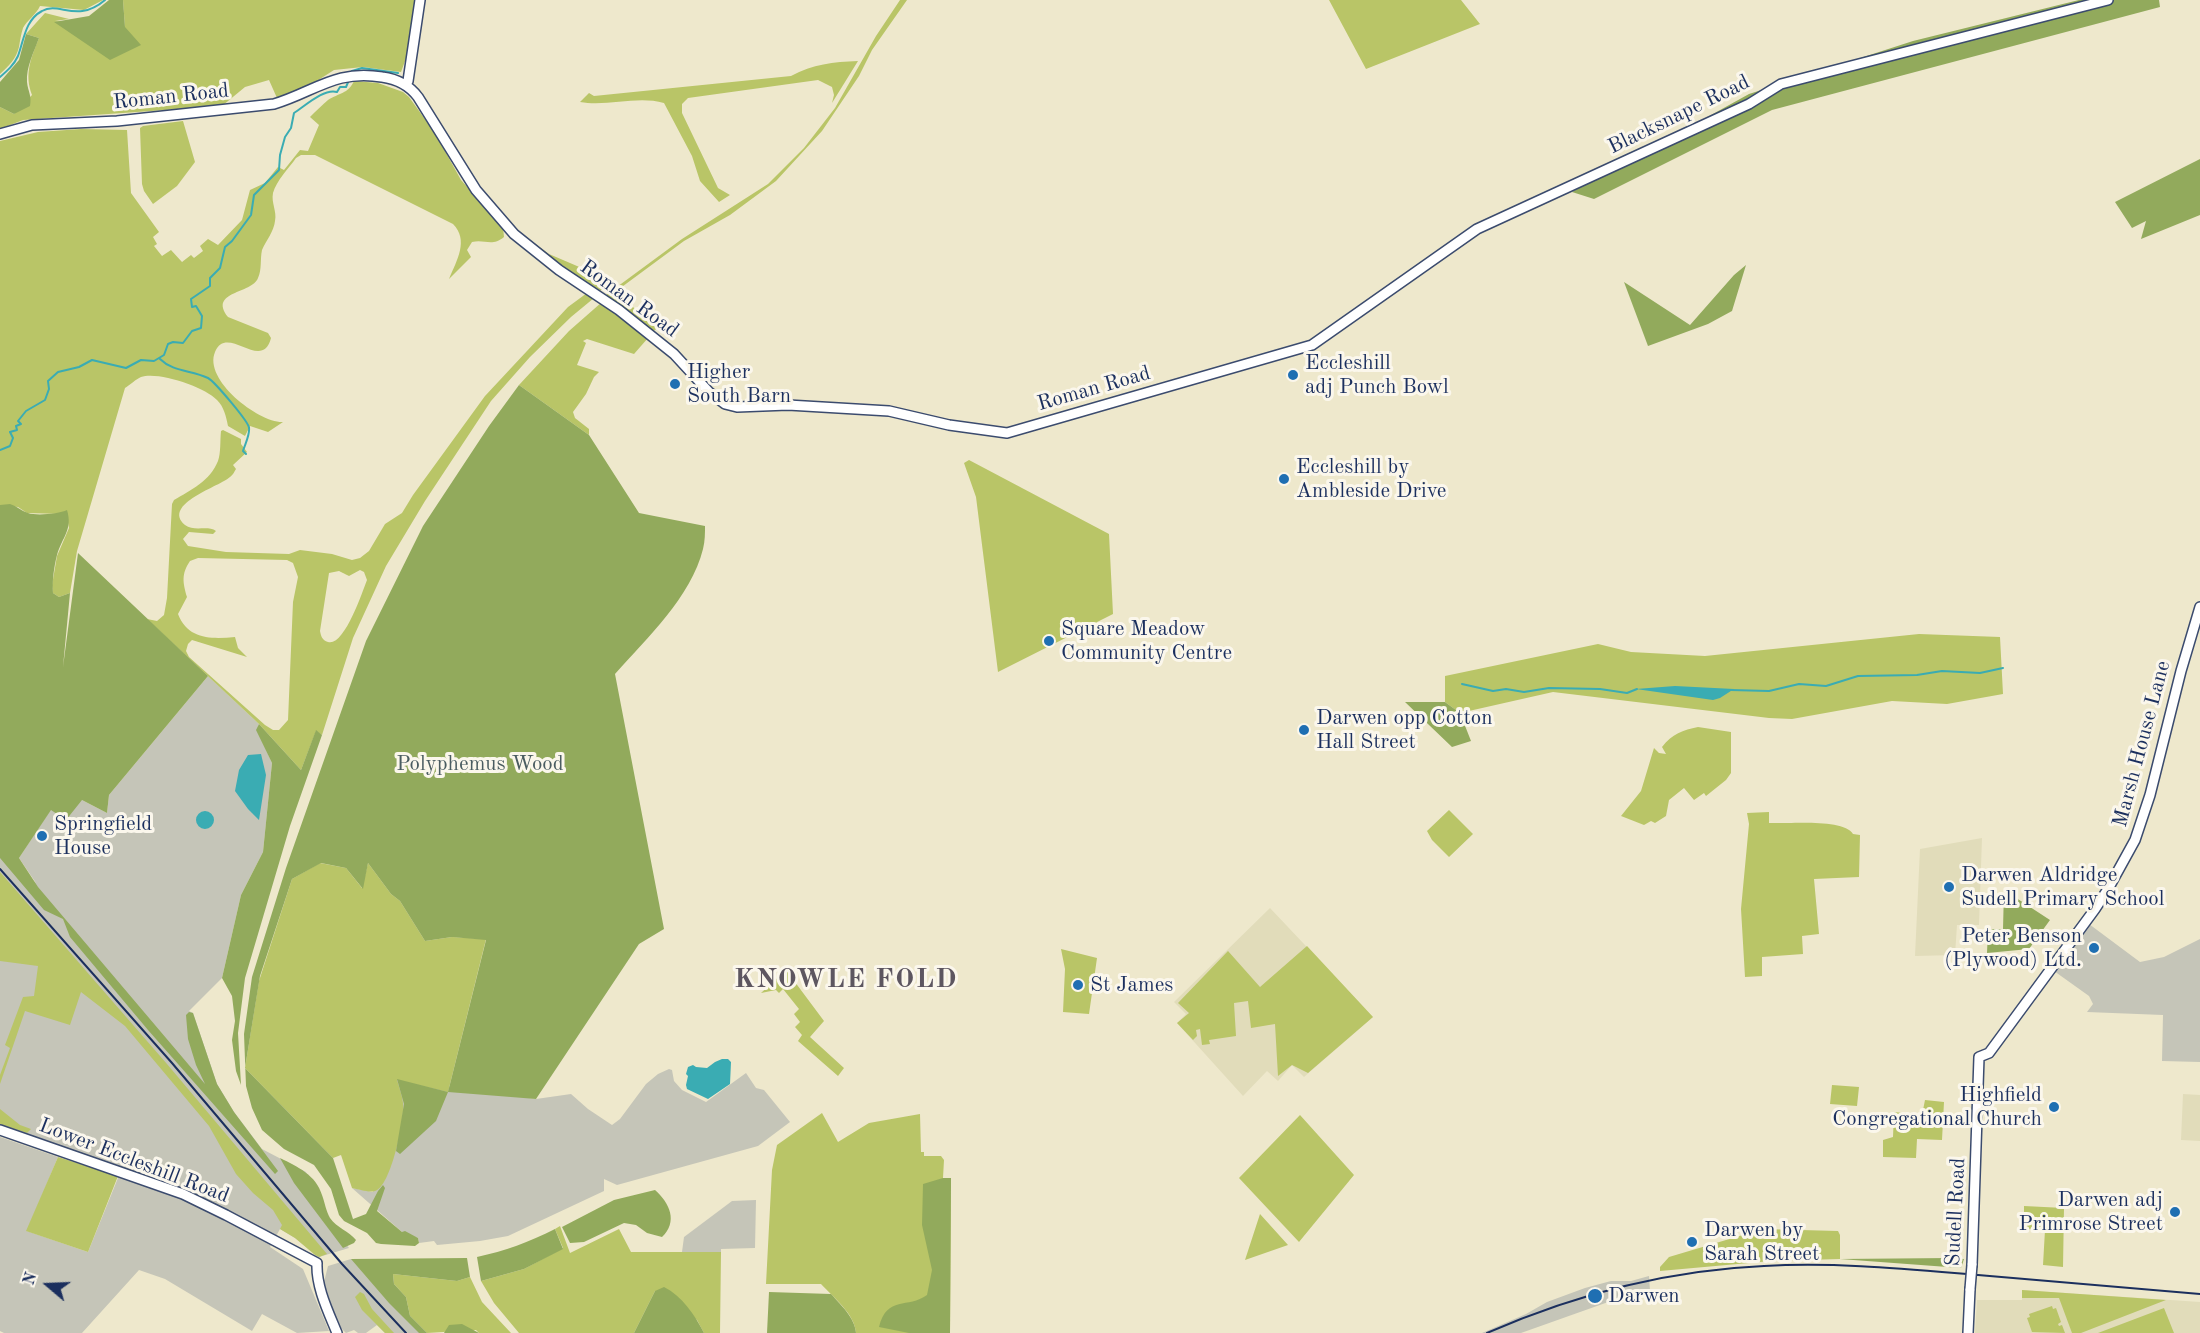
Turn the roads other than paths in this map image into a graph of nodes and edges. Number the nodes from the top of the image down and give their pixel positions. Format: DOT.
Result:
graph roads {
  1 [pos="420,0"];
  2 [pos="2108,0"];
  3 [pos="406,85"];
  4 [pos="0,134"];
  5 [pos="1301,348"];
  6 [pos="2200,607"];
  7 [pos="1979,1057"];
  8 [pos="0,1130"];
  9 [pos="337,1333"];
  10 [pos="1968,1333"];
  1 -- 3 [label="street"];
  2 -- 5 [label="street, Blacksnape Road"];
  3 -- 4 [label="street, Roman Road"];
  3 -- 5 [label="street, Roman Road"];
  6 -- 7 [label="street, Marsh House Lane"];
  7 -- 10 [label="street, Sudell Road, bridge"];
  8 -- 9 [label="street, Lower Eccleshill Road"];
}
